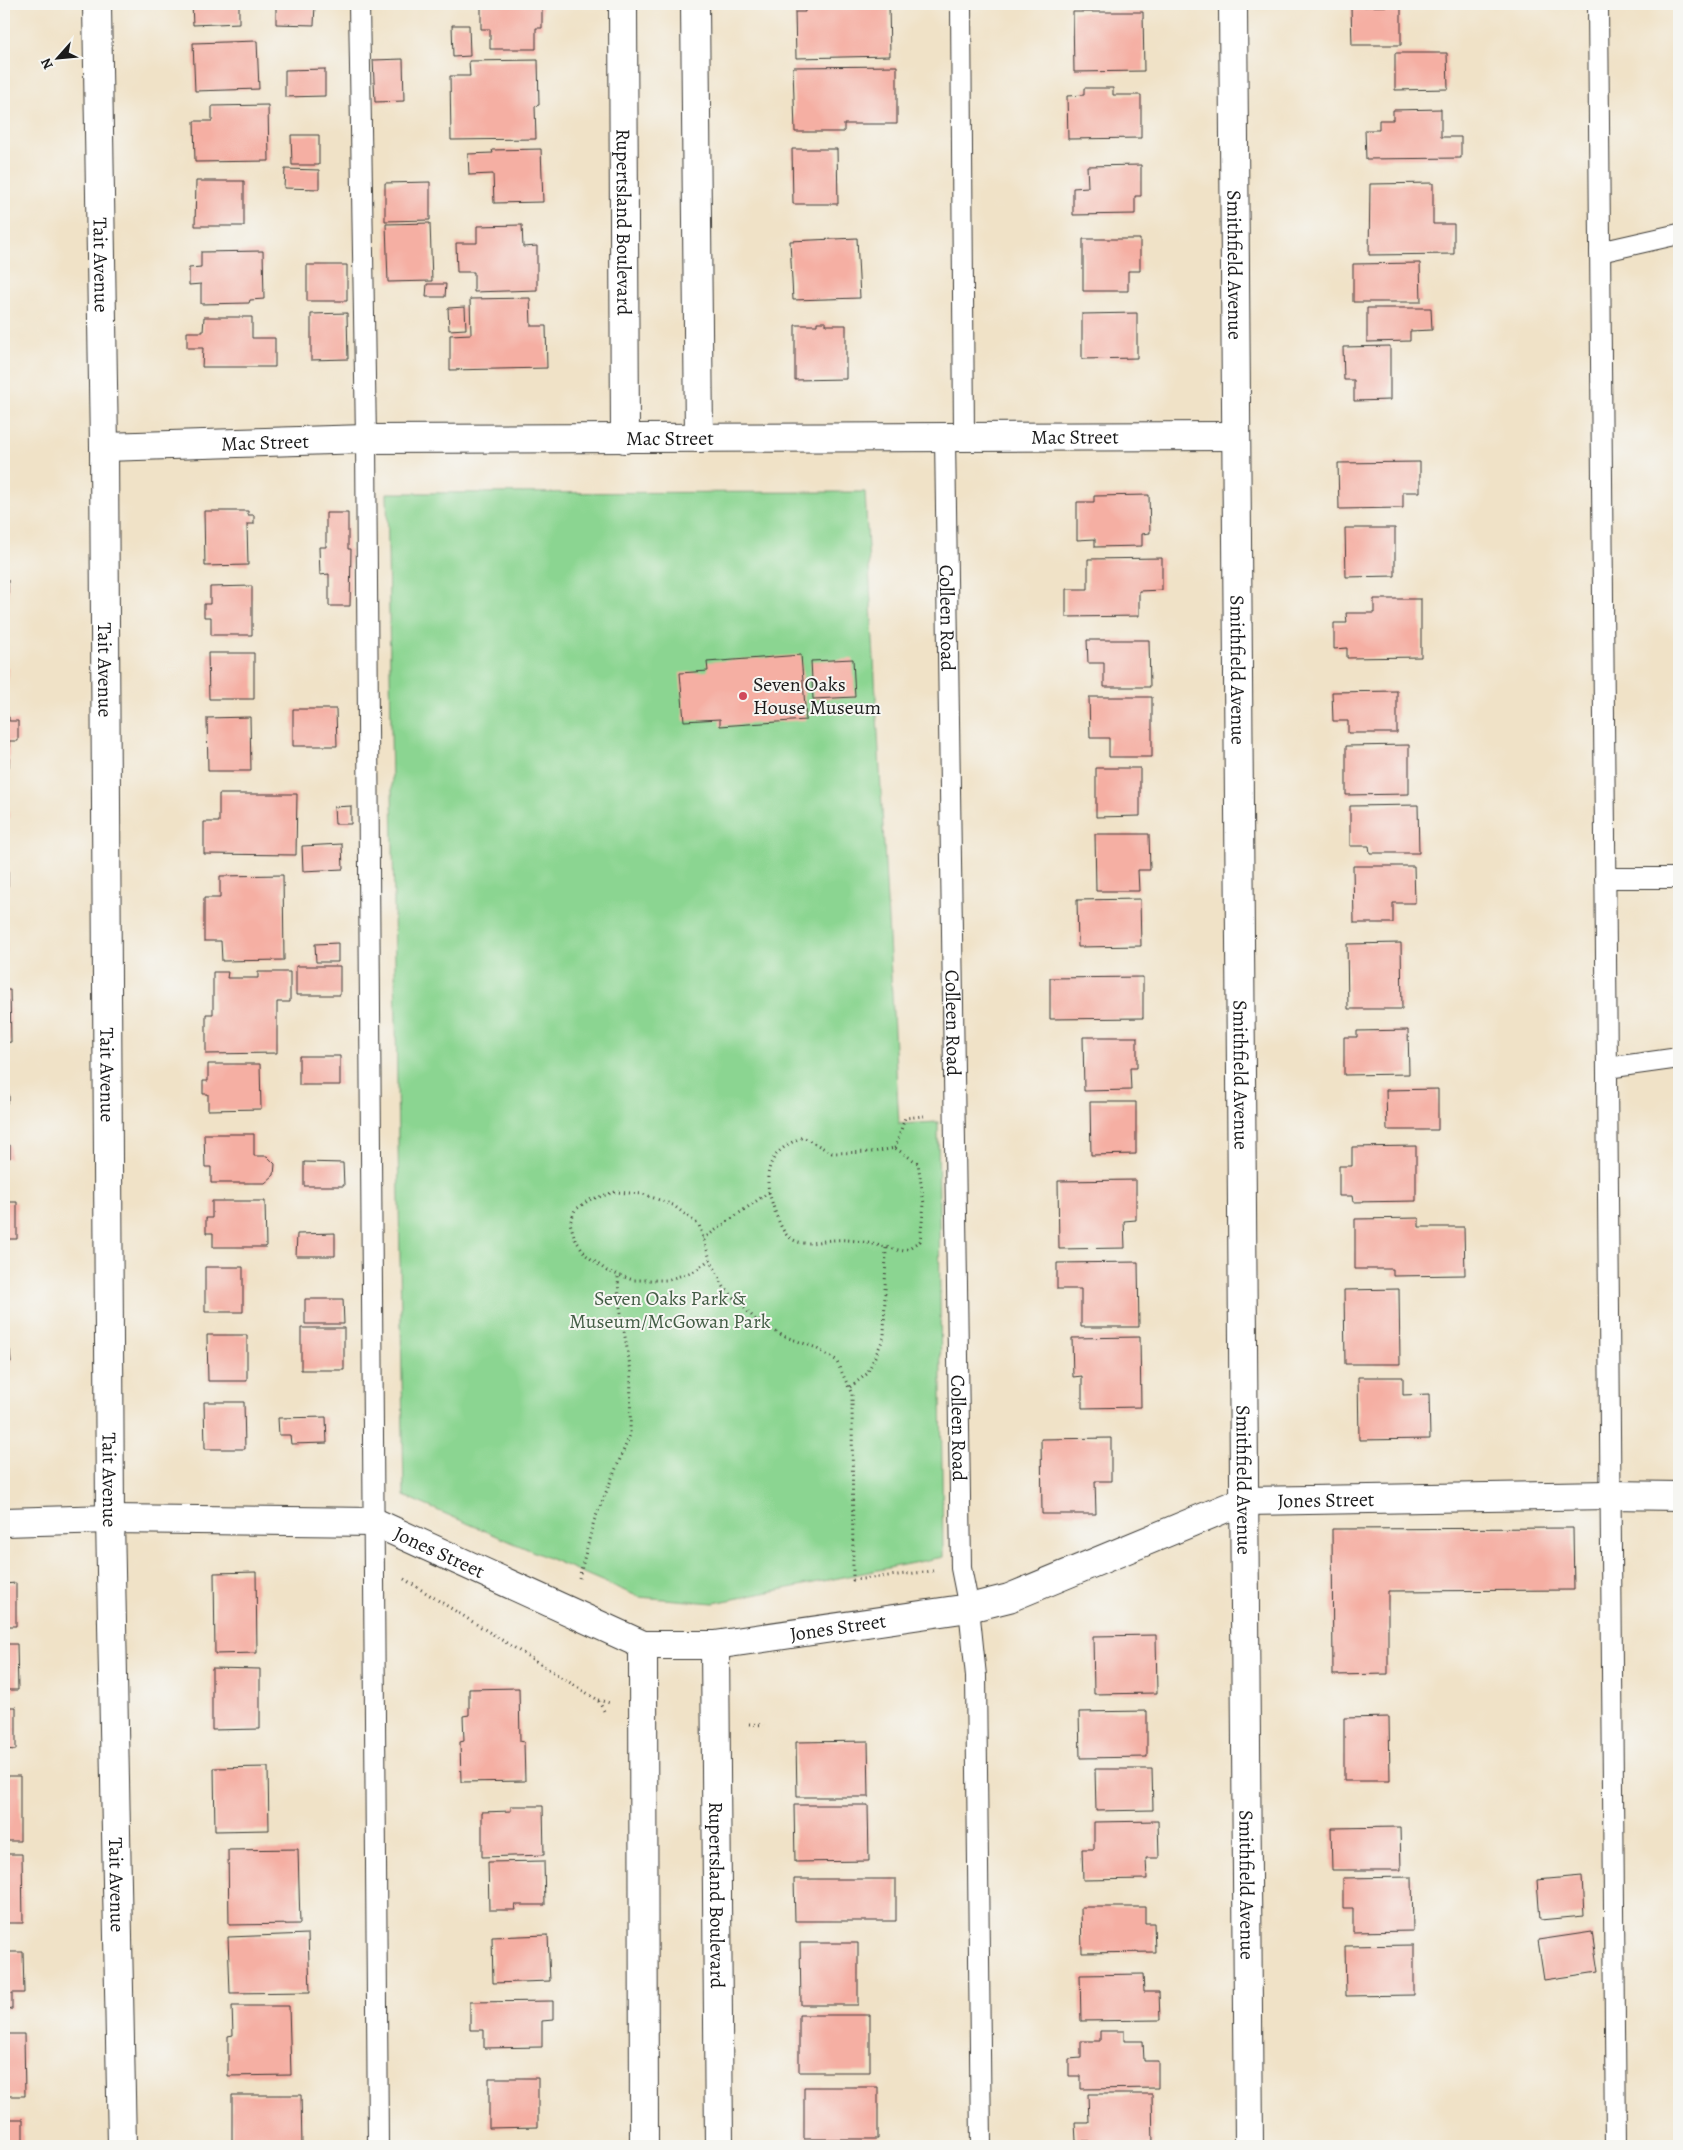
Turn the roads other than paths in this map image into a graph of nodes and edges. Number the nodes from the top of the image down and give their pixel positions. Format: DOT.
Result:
graph roads {
  1 [pos="97,4"];
  2 [pos="359,4"];
  3 [pos="623,4"];
  4 [pos="695,4"];
  5 [pos="961,4"];
  6 [pos="1233,4"];
  7 [pos="1598,4"];
  8 [pos="1679,234"];
  9 [pos="1600,252"];
  10 [pos="1235,436"];
  11 [pos="954,437"];
  12 [pos="699,438"];
  13 [pos="366,439"];
  14 [pos="625,439"];
  15 [pos="104,447"];
  16 [pos="1605,878"];
  17 [pos="1679,878"];
  18 [pos="1679,1058"];
  19 [pos="1607,1068"];
  20 [pos="1610,1495"];
  21 [pos="1679,1496"];
  22 [pos="1243,1501"];
  23 [pos="110,1519"];
  24 [pos="4,1522"];
  25 [pos="374,1522"];
  26 [pos="969,1608"];
  27 [pos="643,1644"];
  28 [pos="715,1644"];
  29 [pos="122,2146"];
  30 [pos="378,2146"];
  31 [pos="644,2146"];
  32 [pos="719,2146"];
  33 [pos="981,2146"];
  34 [pos="1249,2146"];
  35 [pos="1616,2146"];
  1 -- 15 [label="street, Tait Avenue"];
  2 -- 13 [label="lane"];
  3 -- 14 [label="street, Rupertsland Boulevard"];
  4 -- 12 [label="street"];
  5 -- 11 [label="lane, Colleen Road"];
  6 -- 10 [label="street, Smithfield Avenue"];
  7 -- 9 [label="lane"];
  8 -- 9 [label="lane"];
  9 -- 16 [label="lane"];
  10 -- 11 [label="street, Mac Street"];
  10 -- 22 [label="street, Smithfield Avenue"];
  11 -- 12 [label="street, Mac Street"];
  11 -- 26 [label="lane, Colleen Road"];
  12 -- 14 [label="street, Mac Street"];
  13 -- 14 [label="street, Mac Street"];
  13 -- 15 [label="street, Mac Street"];
  13 -- 25 [label="lane"];
  15 -- 23 [label="street, Tait Avenue"];
  16 -- 17 [label="lane"];
  16 -- 19 [label="lane"];
  18 -- 19 [label="lane"];
  19 -- 20 [label="lane"];
  20 -- 21 [label="street, Jones Street"];
  20 -- 22 [label="street, Jones Street"];
  20 -- 35 [label="lane"];
  22 -- 26 [label="street, Jones Street"];
  22 -- 34 [label="street, Smithfield Avenue"];
  23 -- 24 [label="street, Jones Street"];
  23 -- 25 [label="street, Jones Street"];
  23 -- 29 [label="street, Tait Avenue"];
  25 -- 27 [label="street, Jones Street"];
  25 -- 30 [label="lane"];
  26 -- 28 [label="street, Jones Street"];
  26 -- 33 [label="lane, Colleen Road"];
  27 -- 28 [label="street, Jones Street"];
  27 -- 31 [label="street"];
  28 -- 32 [label="street, Rupertsland Boulevard"];
}
